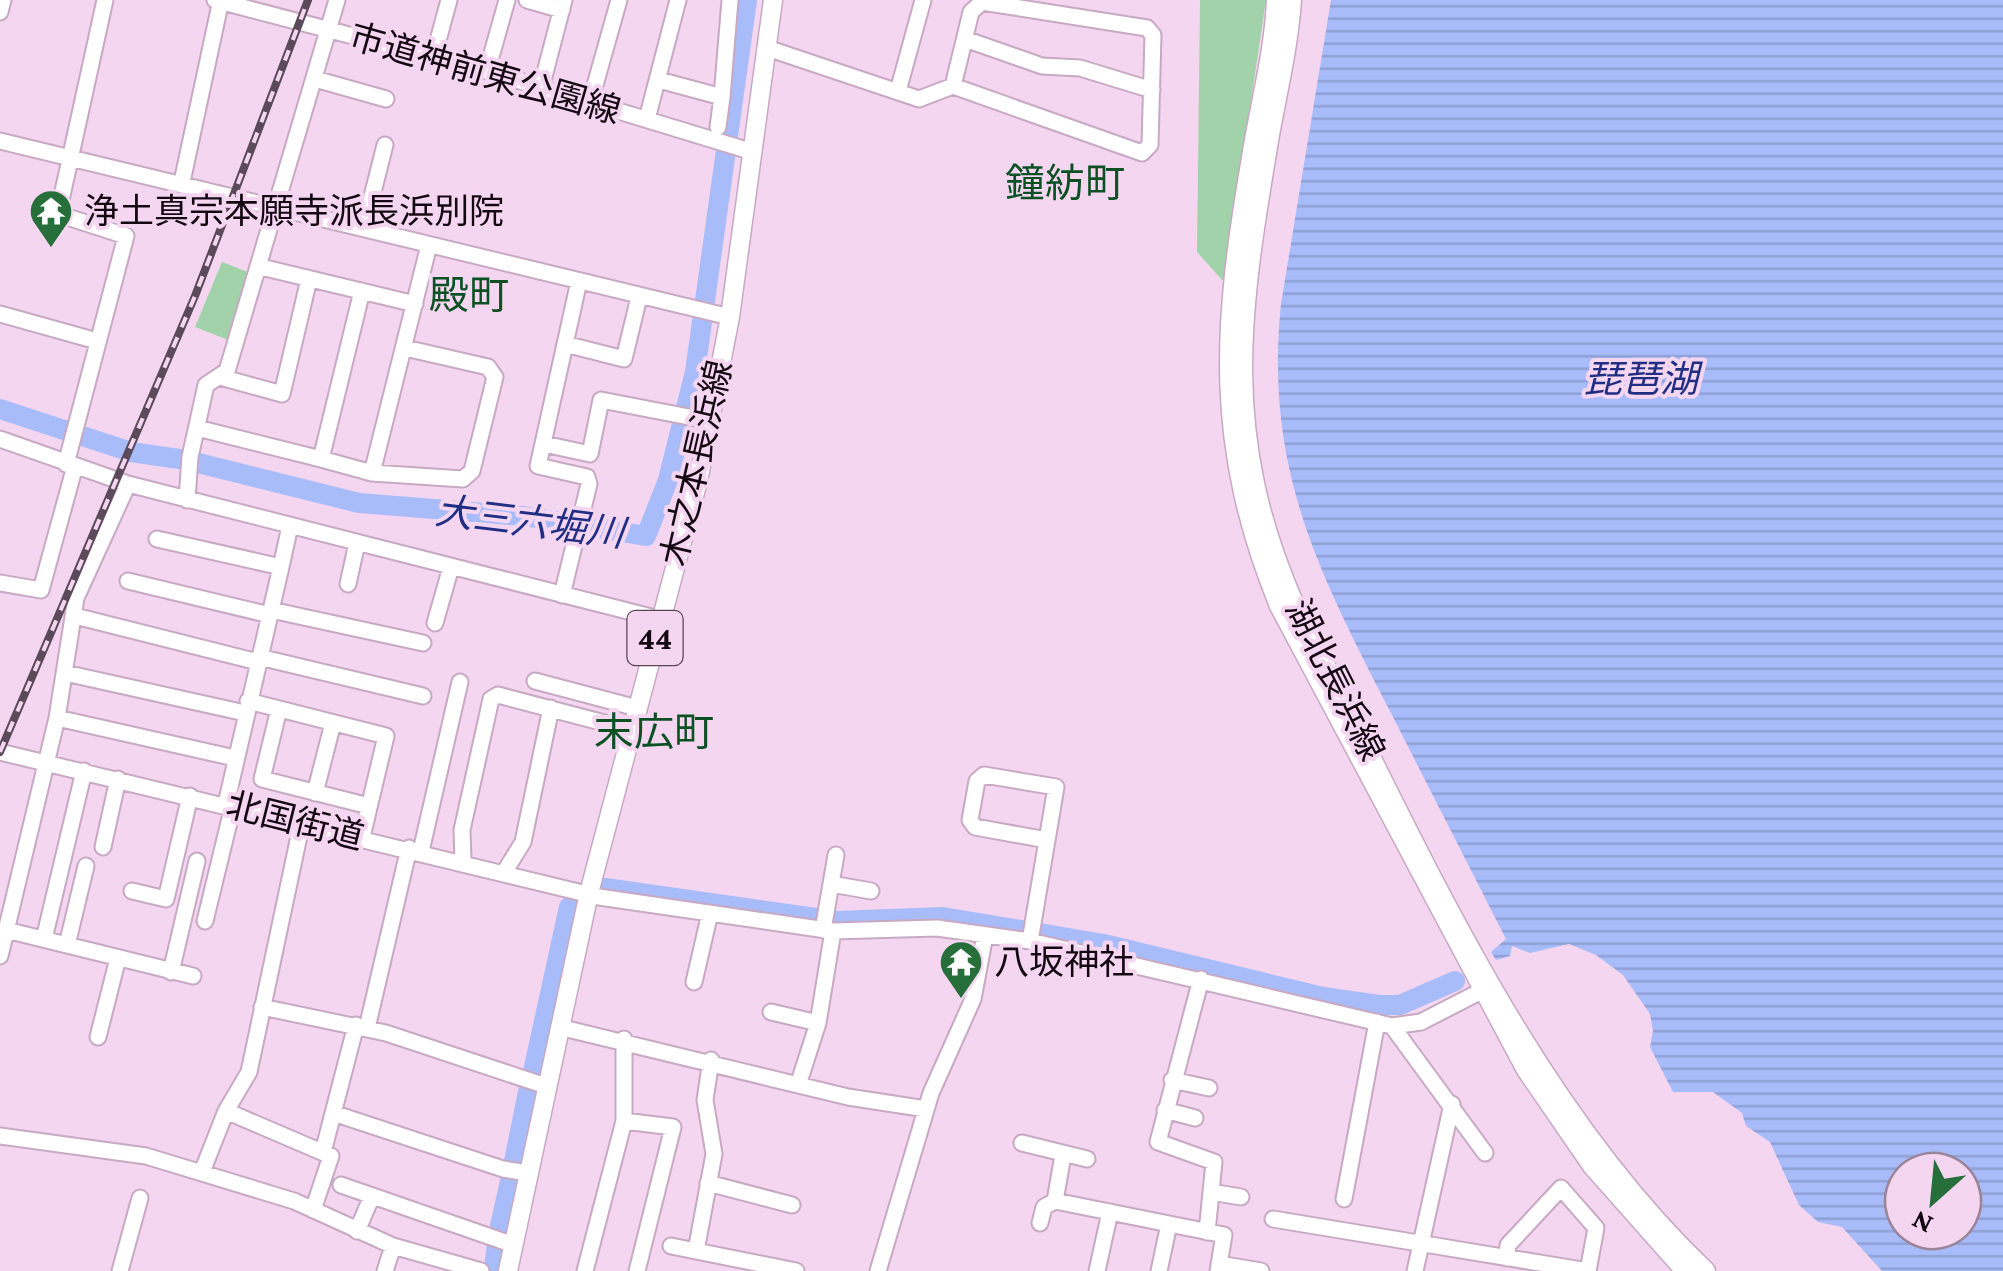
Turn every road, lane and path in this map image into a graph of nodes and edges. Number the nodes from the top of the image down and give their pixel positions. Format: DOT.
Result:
graph roads {
  1 [pos="3,0"];
  2 [pos="105,0"];
  3 [pos="219,0"];
  4 [pos="338,0"];
  5 [pos="449,0"];
  6 [pos="507,0"];
  7 [pos="527,0"];
  8 [pos="620,0"];
  9 [pos="678,0"];
  10 [pos="730,0"];
  11 [pos="772,0"];
  12 [pos="923,0"];
  13 [pos="1276,0"];
  14 [pos="1292,0"];
  15 [pos="563,5"];
  16 [pos="0,12"];
  17 [pos="329,31"];
  18 [pos="965,38"];
  19 [pos="767,48"];
  20 [pos="433,60"];
  21 [pos="487,71"];
  22 [pos="315,79"];
  23 [pos="659,80"];
  24 [pos="953,86"];
  25 [pos="541,88"];
  26 [pos="1152,90"];
  27 [pos="898,91"];
  28 [pos="722,97"];
  29 [pos="386,99"];
  30 [pos="590,103"];
  31 [pos="647,120"];
  32 [pos="724,136"];
  33 [pos="0,141"];
  34 [pos="385,145"];
  35 [pos="754,152"];
  36 [pos="71,156"];
  37 [pos="182,182"];
  38 [pos="276,207"];
  39 [pos="364,228"];
  40 [pos="429,245"];
  41 [pos="262,268"];
  42 [pos="309,279"];
  43 [pos="579,281"];
  44 [pos="362,292"];
  45 [pos="639,297"];
  46 [pos="414,304"];
  47 [pos="0,314"];
  48 [pos="714,314"];
  49 [pos="97,341"];
  50 [pos="565,344"];
  51 [pos="405,348"];
  52 [pos="220,377"];
  53 [pos="703,419"];
  54 [pos="197,428"];
  55 [pos="0,439"];
  56 [pos="544,444"];
  57 [pos="320,459"];
  58 [pos="70,465"];
  59 [pos="372,473"];
  60 [pos="128,484"];
  61 [pos="187,500"];
  62 [pos="290,526"];
  63 [pos="157,538"];
  64 [pos="357,543"];
  65 [pos="282,567"];
  66 [pos="451,567"];
  67 [pos="128,581"];
  68 [pos="0,583"];
  69 [pos="348,584"];
  70 [pos="562,595"];
  71 [pos="270,612"];
  72 [pos="75,616"];
  73 [pos="660,620"];
  74 [pos="436,623"];
  75 [pos="423,643"];
  76 [pos="259,660"];
  77 [pos="65,673"];
  78 [pos="535,681"];
  79 [pos="460,682"];
  80 [pos="423,696"];
  81 [pos="247,707"];
  82 [pos="551,708"];
  83 [pos="637,708"];
  84 [pos="279,709"];
  85 [pos="56,718"];
  86 [pos="333,723"];
  87 [pos="631,730"];
  88 [pos="0,752"];
  89 [pos="235,758"];
  90 [pos="46,763"];
  91 [pos="84,772"];
  92 [pos="118,779"];
  93 [pos="315,792"];
  94 [pos="190,796"];
  95 [pos="229,805"];
  96 [pos="369,806"];
  97 [pos="302,822"];
  98 [pos="362,837"];
  99 [pos="1047,840"];
  100 [pos="103,847"];
  101 [pos="415,849"];
  102 [pos="836,855"];
  103 [pos="197,861"];
  104 [pos="464,861"];
  105 [pos="86,866"];
  106 [pos="505,871"];
  107 [pos="832,884"];
  108 [pos="132,891"];
  109 [pos="871,891"];
  110 [pos="589,893"];
  111 [pos="710,913"];
  112 [pos="206,921"];
  113 [pos="827,925"];
  114 [pos="6,930"];
  115 [pos="985,934"];
  116 [pos="1031,935"];
  117 [pos="44,939"];
  118 [pos="67,945"];
  119 [pos="0,956"];
  120 [pos="118,958"];
  121 [pos="171,972"];
  122 [pos="193,976"];
  123 [pos="1201,979"];
  124 [pos="694,982"];
  125 [pos="1486,989"];
  126 [pos="262,1007"];
  127 [pos="771,1012"];
  128 [pos="818,1023"];
  129 [pos="1385,1024"];
  130 [pos="559,1026"];
  131 [pos="361,1027"];
  132 [pos="98,1037"];
  133 [pos="624,1039"];
  134 [pos="711,1060"];
  135 [pos="1172,1080"];
  136 [pos="799,1082"];
  137 [pos="546,1086"];
  138 [pos="1209,1088"];
  139 [pos="1452,1104"];
  140 [pos="926,1109"];
  141 [pos="226,1110"];
  142 [pos="1165,1110"];
  143 [pos="336,1114"];
  144 [pos="1195,1118"];
  145 [pos="624,1121"];
  146 [pos="0,1136"];
  147 [pos="1022,1143"];
  148 [pos="323,1152"];
  149 [pos="1485,1154"];
  150 [pos="1064,1155"];
  151 [pos="1087,1160"];
  152 [pos="202,1172"];
  153 [pos="528,1173"];
  154 [pos="708,1182"];
  155 [pos="341,1185"];
  156 [pos="1211,1192"];
  157 [pos="372,1196"];
  158 [pos="1241,1197"];
  159 [pos="140,1198"];
  160 [pos="1344,1198"];
  161 [pos="1054,1201"];
  162 [pos="792,1205"];
  163 [pos="313,1210"];
  164 [pos="1110,1212"];
  165 [pos="1272,1219"];
  166 [pos="1040,1223"];
  167 [pos="1169,1224"];
  168 [pos="357,1231"];
  169 [pos="1207,1232"];
  170 [pos="1421,1242"];
  171 [pos="514,1245"];
  172 [pos="393,1246"];
  173 [pos="671,1246"];
  174 [pos="696,1250"];
  175 [pos="1506,1258"];
  176 [pos="1218,1267"];
  177 [pos="120,1271"];
  178 [pos="385,1271"];
  179 [pos="481,1271"];
  180 [pos="508,1271"];
  181 [pos="585,1271"];
  182 [pos="637,1271"];
  183 [pos="796,1271"];
  184 [pos="878,1271"];
  185 [pos="1098,1271"];
  186 [pos="1160,1271"];
  187 [pos="1261,1271"];
  188 [pos="1415,1271"];
  189 [pos="1685,1271"];
  190 [pos="1706,1271"];
  1 -- 16 [label="street"];
  2 -- 36 [label="street"];
  3 -- 17 [label="street, 市道神前東公園線"];
  3 -- 37 [label="street"];
  4 -- 17 [label="street"];
  5 -- 20 [label="street"];
  6 -- 21 [label="street"];
  7 -- 15 [label="street"];
  8 -- 30 [label="street"];
  9 -- 23 [label="street"];
  10 -- 28 [label="street"];
  11 -- 19 [label="main road, 木之本長浜線 / 44"];
  12 -- 27 [label="street"];
  13 -- 125 [label="main road, 湖北長浜線"];
  14 -- 125 [label="main road, 湖北長浜線"];
  15 -- 25 [label="street"];
  17 -- 20 [label="street, 市道神前東公園線"];
  17 -- 22 [label="street"];
  18 -- 24 [label="street"];
  18 -- 26 [label="street"];
  18 -- 26 [label="street"];
  19 -- 27 [label="street"];
  19 -- 35 [label="main road, 木之本長浜線 / 44"];
  20 -- 21 [label="street, 市道神前東公園線"];
  21 -- 25 [label="street, 市道神前東公園線"];
  22 -- 29 [label="street"];
  22 -- 38 [label="street"];
  23 -- 28 [label="street"];
  23 -- 31 [label="street"];
  24 -- 26 [label="street"];
  24 -- 27 [label="street"];
  25 -- 30 [label="street, 市道神前東公園線"];
  28 -- 32 [label="street"];
  30 -- 31 [label="street, 市道神前東公園線"];
  31 -- 32 [label="street, 市道神前東公園線"];
  32 -- 35 [label="street, 市道神前東公園線"];
  33 -- 36 [label="street"];
  34 -- 39 [label="street"];
  35 -- 48 [label="main road, 木之本長浜線 / 44"];
  36 -- 37 [label="street"];
  36 -- 49 [label="street"];
  37 -- 38 [label="street"];
  38 -- 39 [label="street"];
  38 -- 41 [label="street"];
  39 -- 40 [label="street"];
  40 -- 43 [label="street"];
  40 -- 46 [label="street"];
  41 -- 42 [label="street"];
  41 -- 52 [label="street"];
  42 -- 44 [label="street"];
  42 -- 52 [label="street"];
  43 -- 45 [label="street"];
  43 -- 50 [label="street"];
  44 -- 46 [label="street"];
  44 -- 57 [label="street"];
  45 -- 48 [label="street"];
  45 -- 50 [label="street"];
  46 -- 51 [label="street"];
  47 -- 49 [label="street"];
  48 -- 53 [label="main road, 木之本長浜線 / 44"];
  49 -- 58 [label="street"];
  50 -- 56 [label="street"];
  51 -- 59 [label="street"];
  51 -- 59 [label="street"];
  52 -- 54 [label="street"];
  53 -- 56 [label="street"];
  53 -- 73 [label="main road, 木之本長浜線 / 44"];
  54 -- 57 [label="street"];
  54 -- 61 [label="street"];
  55 -- 58 [label="street"];
  56 -- 70 [label="street"];
  57 -- 59 [label="street"];
  58 -- 60 [label="street"];
  58 -- 68 [label="street"];
  60 -- 61 [label="street"];
  60 -- 72 [label="street"];
  61 -- 62 [label="street"];
  62 -- 64 [label="street"];
  62 -- 65 [label="street"];
  63 -- 65 [label="street"];
  64 -- 66 [label="street"];
  64 -- 69 [label="street"];
  65 -- 71 [label="street"];
  66 -- 70 [label="street"];
  66 -- 74 [label="street"];
  67 -- 71 [label="street"];
  70 -- 73 [label="street"];
  71 -- 75 [label="street"];
  71 -- 76 [label="street"];
  72 -- 76 [label="street"];
  72 -- 77 [label="street"];
  73 -- 83 [label="main road, 木之本長浜線 / 44"];
  76 -- 80 [label="street"];
  76 -- 81 [label="street"];
  77 -- 81 [label="street"];
  77 -- 85 [label="street"];
  78 -- 83 [label="street"];
  79 -- 101 [label="street"];
  81 -- 84 [label="street"];
  81 -- 89 [label="street"];
  82 -- 87 [label="street"];
  82 -- 104 [label="street"];
  82 -- 106 [label="street"];
  83 -- 87 [label="main road, 木之本長浜線 / 44"];
  84 -- 86 [label="street"];
  84 -- 93 [label="street"];
  85 -- 89 [label="street"];
  85 -- 90 [label="street"];
  86 -- 93 [label="street"];
  86 -- 96 [label="street"];
  87 -- 110 [label="main road, 木之本長浜線 / 44"];
  88 -- 90 [label="street, 北国街道"];
  89 -- 95 [label="street"];
  90 -- 91 [label="street, 北国街道"];
  90 -- 114 [label="street"];
  91 -- 92 [label="street, 北国街道"];
  91 -- 117 [label="street"];
  92 -- 94 [label="street, 北国街道"];
  92 -- 100 [label="street"];
  93 -- 96 [label="street"];
  94 -- 95 [label="street, 北国街道"];
  94 -- 108 [label="street"];
  95 -- 97 [label="street, 北国街道"];
  95 -- 112 [label="street"];
  96 -- 98 [label="street"];
  97 -- 98 [label="street, 北国街道"];
  97 -- 126 [label="street"];
  98 -- 101 [label="street, 北国街道"];
  99 -- 99 [label="street"];
  99 -- 116 [label="street"];
  101 -- 104 [label="street, 北国街道"];
  101 -- 131 [label="street"];
  102 -- 107 [label="street"];
  103 -- 121 [label="street"];
  104 -- 106 [label="street, 北国街道"];
  105 -- 118 [label="street"];
  106 -- 110 [label="street, 北国街道"];
  107 -- 109 [label="street"];
  107 -- 113 [label="street"];
  110 -- 111 [label="street, 北国街道"];
  110 -- 130 [label="main road, 木之本長浜線 / 44"];
  111 -- 113 [label="street, 北国街道"];
  111 -- 124 [label="street"];
  113 -- 115 [label="street, 北国街道"];
  113 -- 128 [label="street"];
  114 -- 117 [label="street"];
  114 -- 119 [label="street"];
  115 -- 116 [label="street, 北国街道"];
  115 -- 140 [label="street"];
  116 -- 123 [label="street, 北国街道"];
  117 -- 118 [label="street"];
  118 -- 120 [label="street"];
  120 -- 121 [label="street"];
  120 -- 132 [label="street"];
  121 -- 122 [label="street"];
  123 -- 129 [label="street, 北国街道"];
  123 -- 135 [label="street"];
  125 -- 129 [label="street"];
  125 -- 189 [label="main road, 湖北長浜線"];
  125 -- 190 [label="main road, 湖北長浜線"];
  126 -- 131 [label="street"];
  126 -- 141 [label="street"];
  127 -- 128 [label="street"];
  128 -- 136 [label="street"];
  129 -- 139 [label="street"];
  129 -- 160 [label="street"];
  130 -- 133 [label="street"];
  130 -- 137 [label="main road, 木之本長浜線 / 44"];
  131 -- 137 [label="street"];
  131 -- 143 [label="street"];
  133 -- 134 [label="street"];
  133 -- 145 [label="street"];
  134 -- 136 [label="street"];
  134 -- 154 [label="street"];
  135 -- 138 [label="street"];
  135 -- 142 [label="street"];
  136 -- 140 [label="street"];
  137 -- 153 [label="main road, 木之本長浜線 / 44"];
  139 -- 149 [label="street"];
  139 -- 170 [label="street"];
  140 -- 184 [label="street"];
  141 -- 148 [label="street"];
  141 -- 152 [label="street"];
  142 -- 144 [label="street"];
  142 -- 156 [label="street"];
  143 -- 148 [label="street"];
  143 -- 153 [label="street"];
  145 -- 181 [label="street"];
  145 -- 182 [label="street"];
  146 -- 152 [label="street"];
  147 -- 150 [label="street"];
  148 -- 163 [label="street"];
  150 -- 151 [label="street"];
  150 -- 161 [label="street"];
  152 -- 163 [label="street"];
  153 -- 171 [label="main road, 木之本長浜線 / 44"];
  154 -- 162 [label="street"];
  154 -- 174 [label="street"];
  155 -- 157 [label="street"];
  156 -- 158 [label="street"];
  156 -- 169 [label="street"];
  157 -- 168 [label="street"];
  157 -- 171 [label="street"];
  159 -- 177 [label="street"];
  161 -- 164 [label="street"];
  161 -- 166 [label="street"];
  163 -- 168 [label="street"];
  164 -- 167 [label="street"];
  164 -- 185 [label="street"];
  165 -- 170 [label="street"];
  167 -- 169 [label="street"];
  167 -- 186 [label="street"];
  168 -- 172 [label="street"];
  169 -- 176 [label="street"];
  170 -- 175 [label="street"];
  170 -- 188 [label="street"];
  171 -- 180 [label="main road, 木之本長浜線 / 44"];
  172 -- 178 [label="street"];
  172 -- 179 [label="street"];
  173 -- 174 [label="street"];
  174 -- 183 [label="street"];
  175 -- 175 [label="street"];
  176 -- 187 [label="street"];
}
